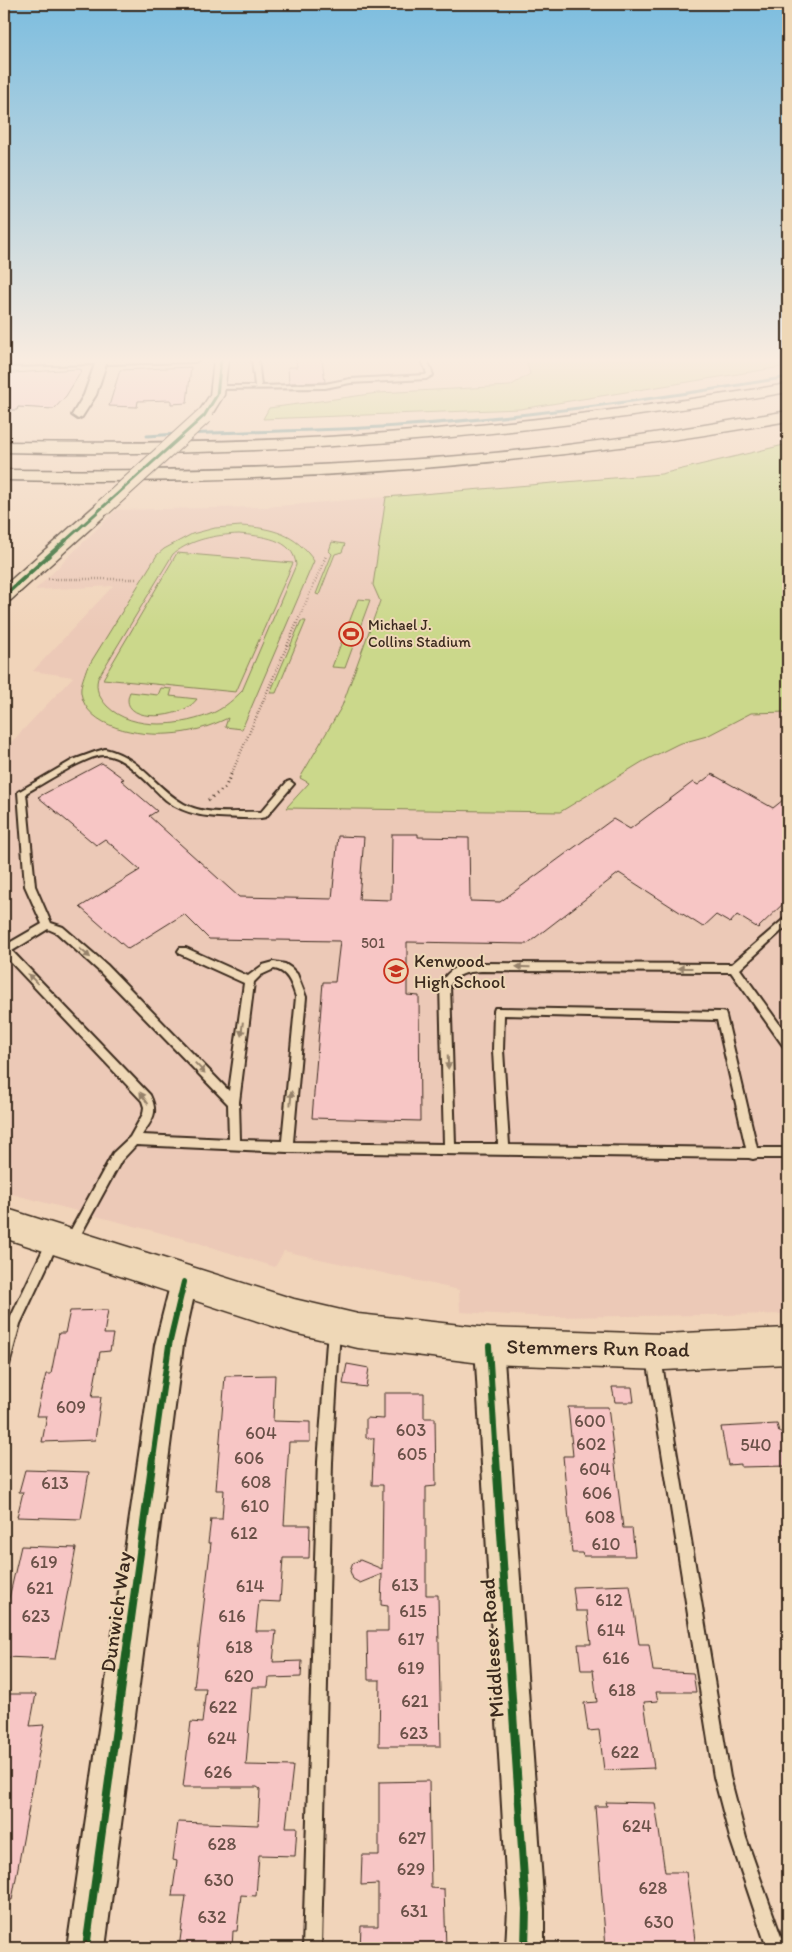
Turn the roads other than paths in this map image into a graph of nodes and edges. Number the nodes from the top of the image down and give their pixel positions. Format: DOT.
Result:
graph roads {
  1 [pos="167,450"];
  2 [pos="548,450"];
  3 [pos="4,476"];
  4 [pos="4,596"];
  5 [pos="290,784"];
  6 [pos="788,920"];
  7 [pos="47,925"];
  8 [pos="4,950"];
  9 [pos="183,951"];
  10 [pos="734,968"];
  11 [pos="249,981"];
  12 [pos="788,1044"];
  13 [pos="233,1102"];
  14 [pos="134,1140"];
  15 [pos="234,1144"];
  16 [pos="287,1147"];
  17 [pos="450,1150"];
  18 [pos="504,1150"];
  19 [pos="788,1153"];
  20 [pos="754,1154"];
  21 [pos="4,1224"];
  22 [pos="61,1242"];
  23 [pos="184,1282"];
  24 [pos="334,1325"];
  25 [pos="489,1346"];
  26 [pos="788,1346"];
  27 [pos="653,1352"];
  28 [pos="4,1360"];
  29 [pos="86,1948"];
  30 [pos="312,1948"];
  31 [pos="525,1948"];
  32 [pos="776,1948"];
  1 -- 4 [label="main road, bridge"];
  2 -- 3 [label="main road"];
  5 -- 7 [label="lane"];
  6 -- 10 [label="lane"];
  7 -- 8 [label="lane"];
  7 -- 13 [label="lane, one-way"];
  14 -- 8 [label="lane, one-way"];
  9 -- 11 [label="lane"];
  10 -- 12 [label="lane"];
  10 -- 17 [label="lane, one-way"];
  11 -- 13 [label="lane, one-way"];
  16 -- 11 [label="lane, one-way"];
  13 -- 15 [label="lane"];
  14 -- 15 [label="lane"];
  14 -- 22 [label="lane"];
  15 -- 16 [label="lane"];
  16 -- 17 [label="lane"];
  17 -- 18 [label="lane"];
  18 -- 20 [label="lane"];
  18 -- 20 [label="lane"];
  19 -- 20 [label="lane"];
  21 -- 22 [label="main road, Stemmers Run Road"];
  22 -- 23 [label="main road, Stemmers Run Road"];
  22 -- 28 [label="lane"];
  23 -- 24 [label="main road, Stemmers Run Road"];
  23 -- 29 [label="street, Dunwich Way"];
  24 -- 25 [label="main road, Stemmers Run Road"];
  24 -- 30 [label="lane"];
  25 -- 27 [label="main road, Stemmers Run Road"];
  25 -- 31 [label="street, Middlesex Road"];
  26 -- 27 [label="main road, Stemmers Run Road"];
  27 -- 32 [label="lane"];
}
